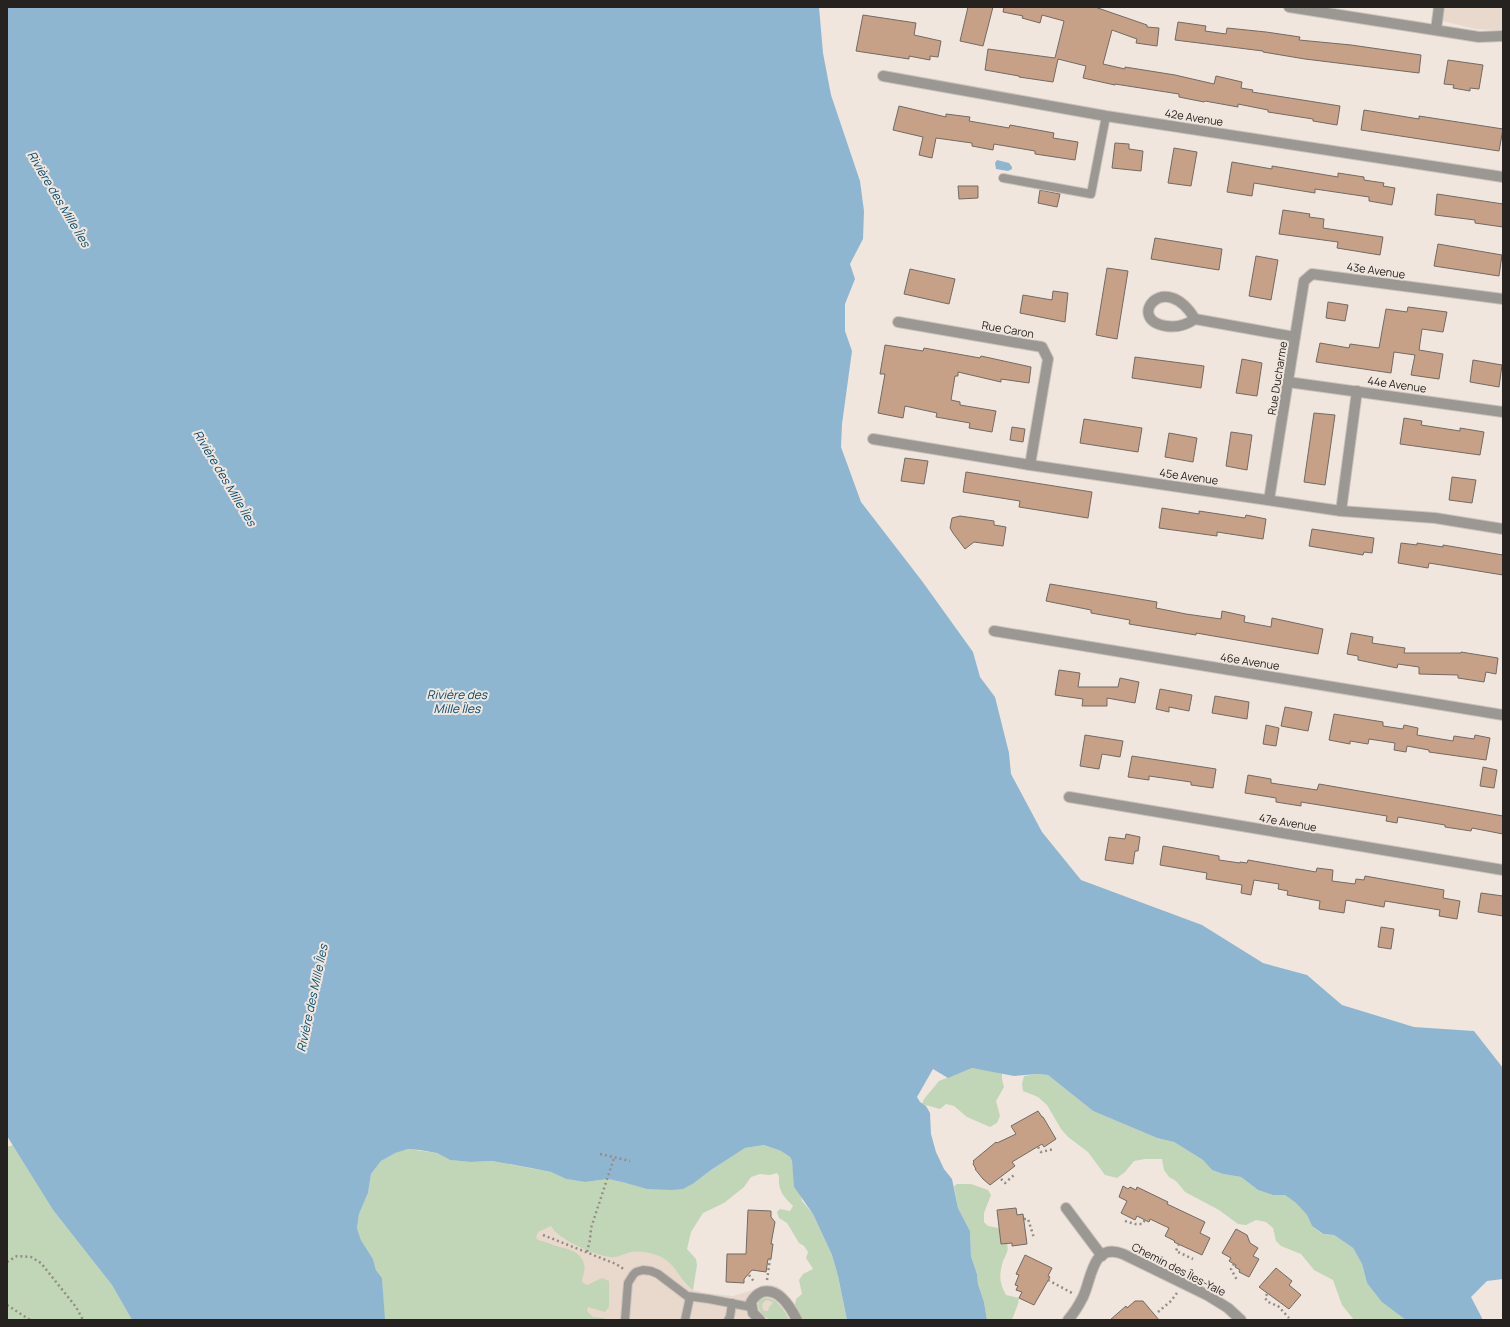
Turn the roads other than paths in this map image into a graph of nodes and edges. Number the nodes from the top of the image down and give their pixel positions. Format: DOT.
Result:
graph roads {
  1 [pos="1288,7"];
  2 [pos="1439,7"];
  3 [pos="1307,8"];
  4 [pos="1436,30"];
  5 [pos="1503,36"];
  6 [pos="883,76"];
  7 [pos="1106,116"];
  8 [pos="1503,177"];
  9 [pos="1003,178"];
  10 [pos="1503,299"];
  11 [pos="1195,319"];
  12 [pos="898,322"];
  13 [pos="1295,338"];
  14 [pos="1288,382"];
  15 [pos="1357,391"];
  16 [pos="1503,412"];
  17 [pos="873,438"];
  18 [pos="1030,464"];
  19 [pos="1269,500"];
  20 [pos="1341,511"];
  21 [pos="1503,529"];
  22 [pos="994,631"];
  23 [pos="1503,715"];
  24 [pos="1069,797"];
  25 [pos="1503,870"];
  26 [pos="1066,1208"];
  27 [pos="1102,1256"];
  28 [pos="690,1297"];
  29 [pos="732,1303"];
  30 [pos="751,1307"];
  31 [pos="626,1320"];
  32 [pos="685,1320"];
  33 [pos="728,1320"];
  34 [pos="760,1320"];
  35 [pos="797,1320"];
  36 [pos="1068,1320"];
  37 [pos="1242,1320"];
  1 -- 3 [label="street"];
  2 -- 4 [label="street"];
  3 -- 4 [label="street"];
  4 -- 5 [label="street"];
  6 -- 7 [label="street, 42e Avenue"];
  7 -- 8 [label="street, 42e Avenue"];
  7 -- 9 [label="lane"];
  10 -- 13 [label="street, 43e Avenue"];
  11 -- 13 [label="street, Rue Ducharme"];
  12 -- 18 [label="street, Rue Caron"];
  13 -- 14 [label="street, Rue Ducharme"];
  14 -- 15 [label="street, 44e Avenue"];
  14 -- 19 [label="street, Rue Ducharme"];
  15 -- 16 [label="street, 44e Avenue"];
  15 -- 20 [label="street"];
  17 -- 18 [label="street, 45e Avenue"];
  18 -- 19 [label="street, 45e Avenue"];
  19 -- 20 [label="street, 45e Avenue"];
  20 -- 21 [label="street, 45e Avenue"];
  22 -- 23 [label="street, 46e Avenue"];
  24 -- 25 [label="street, 47e Avenue"];
  26 -- 27 [label="street"];
  27 -- 36 [label="street"];
  27 -- 37 [label="street, Chemin des Îles-Yale"];
  28 -- 29 [label="lane"];
  28 -- 31 [label="lane"];
  28 -- 32 [label="lane"];
  29 -- 30 [label="lane"];
  29 -- 33 [label="lane"];
  30 -- 34 [label="street"];
  30 -- 35 [label="street"];
}
